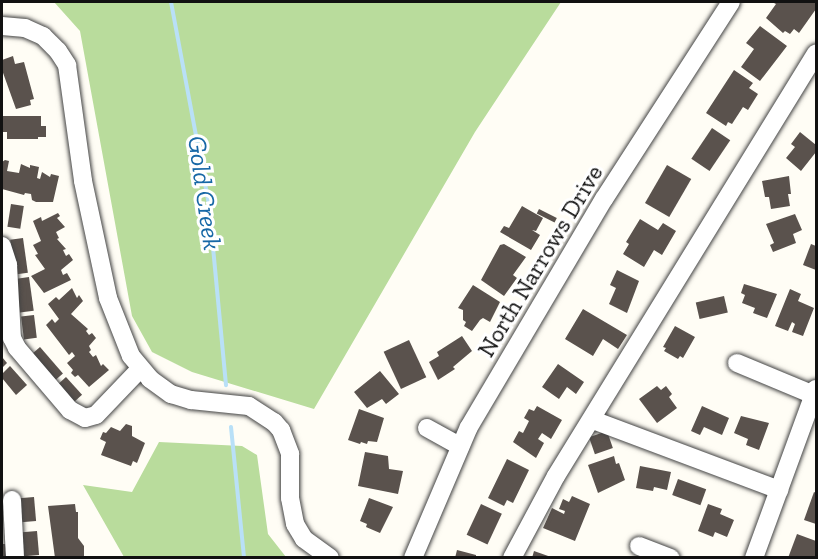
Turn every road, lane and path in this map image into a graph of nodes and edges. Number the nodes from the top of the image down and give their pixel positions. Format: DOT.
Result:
graph roads {
  1 [pos="731,2"];
  2 [pos="2,26"];
  3 [pos="816,54"];
  4 [pos="2,246"];
  5 [pos="7,332"];
  6 [pos="737,363"];
  7 [pos="140,369"];
  8 [pos="815,392"];
  9 [pos="593,420"];
  10 [pos="427,428"];
  11 [pos="460,446"];
  12 [pos="778,490"];
  13 [pos="12,500"];
  14 [pos="639,546"];
  15 [pos="15,558"];
  16 [pos="330,558"];
  17 [pos="412,558"];
  18 [pos="512,558"];
  19 [pos="671,558"];
  20 [pos="753,558"];
  1 -- 11 [label="street, North Narrows Drive"];
  2 -- 7 [label="street"];
  3 -- 9 [label="street"];
  4 -- 5 [label="street"];
  5 -- 7 [label="street"];
  6 -- 8 [label="street"];
  7 -- 16 [label="street"];
  8 -- 12 [label="street"];
  9 -- 12 [label="street"];
  9 -- 18 [label="street"];
  10 -- 11 [label="street"];
  11 -- 17 [label="street, North Narrows Drive"];
  12 -- 20 [label="street"];
  13 -- 15 [label="street"];
  14 -- 19 [label="street"];
}
